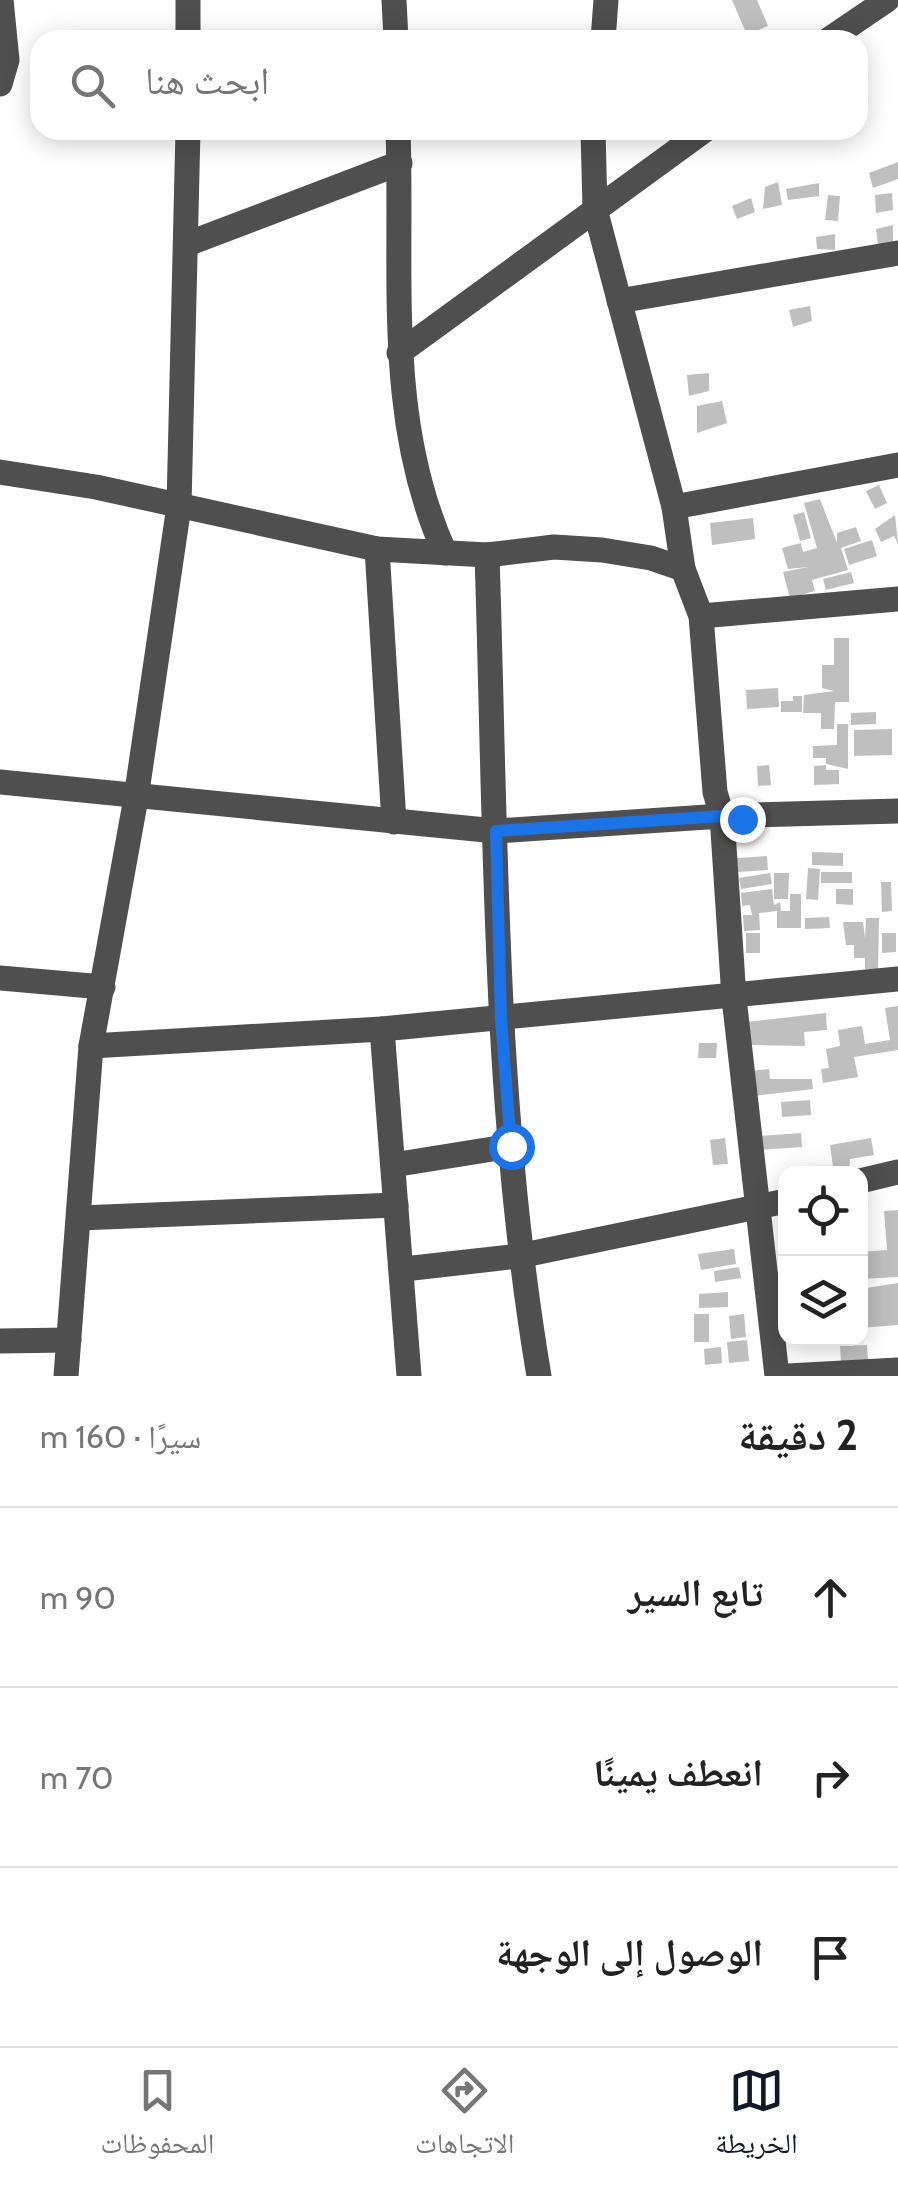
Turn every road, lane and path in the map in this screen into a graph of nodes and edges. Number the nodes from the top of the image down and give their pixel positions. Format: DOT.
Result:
graph roads {
  1 [pos="0,0"];
  2 [pos="188,0"];
  3 [pos="394,0"];
  4 [pos="606,0"];
  5 [pos="887,0"];
  6 [pos="188,30"];
  7 [pos="396,30"];
  8 [pos="604,30"];
  9 [pos="843,30"];
  10 [pos="0,84"];
  11 [pos="188,140"];
  12 [pos="399,140"];
  13 [pos="594,140"];
  14 [pos="691,140"];
  15 [pos="400,163"];
  16 [pos="595,208"];
  17 [pos="187,244"];
  18 [pos="898,253"];
  19 [pos="619,300"];
  20 [pos="399,352"];
  21 [pos="898,465"];
  22 [pos="0,472"];
  23 [pos="180,506"];
  24 [pos="674,507"];
  25 [pos="377,549"];
  26 [pos="445,554"];
  27 [pos="487,556"];
  28 [pos="683,569"];
  29 [pos="898,598"];
  30 [pos="701,616"];
  31 [pos="0,782"];
  32 [pos="136,798"];
  33 [pos="898,811"];
  34 [pos="722,816"];
  35 [pos="394,822"];
  36 [pos="496,831"];
  37 [pos="0,978"];
  38 [pos="898,979"];
  39 [pos="103,987"];
  40 [pos="734,998"];
  41 [pos="501,1019"];
  42 [pos="382,1030"];
  43 [pos="91,1046"];
  44 [pos="511,1146"];
  45 [pos="393,1165"];
  46 [pos="898,1172"];
  47 [pos="868,1179"];
  48 [pos="778,1203"];
  49 [pos="396,1206"];
  50 [pos="758,1208"];
  51 [pos="80,1218"];
  52 [pos="519,1256"];
  53 [pos="404,1270"];
  54 [pos="70,1340"];
  55 [pos="0,1341"];
  56 [pos="897,1372"];
  57 [pos="66,1376"];
  58 [pos="409,1376"];
  59 [pos="539,1376"];
  60 [pos="777,1376"];
  61 [pos="788,1376"];
  1 -- 10 [label="street"];
  2 -- 6 [label="street"];
  3 -- 7 [label="street"];
  4 -- 8 [label="street"];
  5 -- 9 [label="street"];
  11 -- 17 [label="street"];
  12 -- 15 [label="street"];
  13 -- 16 [label="street"];
  14 -- 16 [label="street"];
  15 -- 17 [label="street"];
  15 -- 20 [label="street"];
  16 -- 19 [label="street"];
  16 -- 20 [label="street"];
  17 -- 23 [label="street"];
  18 -- 19 [label="street"];
  19 -- 24 [label="street"];
  20 -- 26 [label="street"];
  21 -- 24 [label="street"];
  22 -- 23 [label="street"];
  23 -- 25 [label="street"];
  23 -- 32 [label="street"];
  24 -- 28 [label="street"];
  25 -- 26 [label="street"];
  25 -- 35 [label="street"];
  26 -- 27 [label="street"];
  27 -- 28 [label="street"];
  27 -- 36 [label="street"];
  28 -- 30 [label="street"];
  29 -- 30 [label="street"];
  30 -- 34 [label="street"];
  31 -- 32 [label="street"];
  32 -- 35 [label="street"];
  32 -- 39 [label="street"];
  33 -- 34 [label="street"];
  34 -- 36 [label="street"];
  34 -- 40 [label="street"];
  35 -- 36 [label="street"];
  36 -- 41 [label="street"];
  37 -- 39 [label="street"];
  38 -- 40 [label="street"];
  39 -- 43 [label="street"];
  40 -- 41 [label="street"];
  40 -- 50 [label="street"];
  41 -- 42 [label="street"];
  41 -- 44 [label="street"];
  42 -- 43 [label="street"];
  42 -- 45 [label="street"];
  43 -- 51 [label="street"];
  44 -- 45 [label="street"];
  44 -- 52 [label="street"];
  45 -- 49 [label="street"];
  46 -- 47 [label="street"];
  48 -- 50 [label="street"];
  49 -- 51 [label="street"];
  49 -- 53 [label="street"];
  50 -- 52 [label="street"];
  50 -- 60 [label="street"];
  51 -- 54 [label="street"];
  52 -- 53 [label="street"];
  52 -- 59 [label="street"];
  53 -- 58 [label="street"];
  54 -- 55 [label="street"];
  54 -- 57 [label="street"];
  56 -- 61 [label="street"];
}
